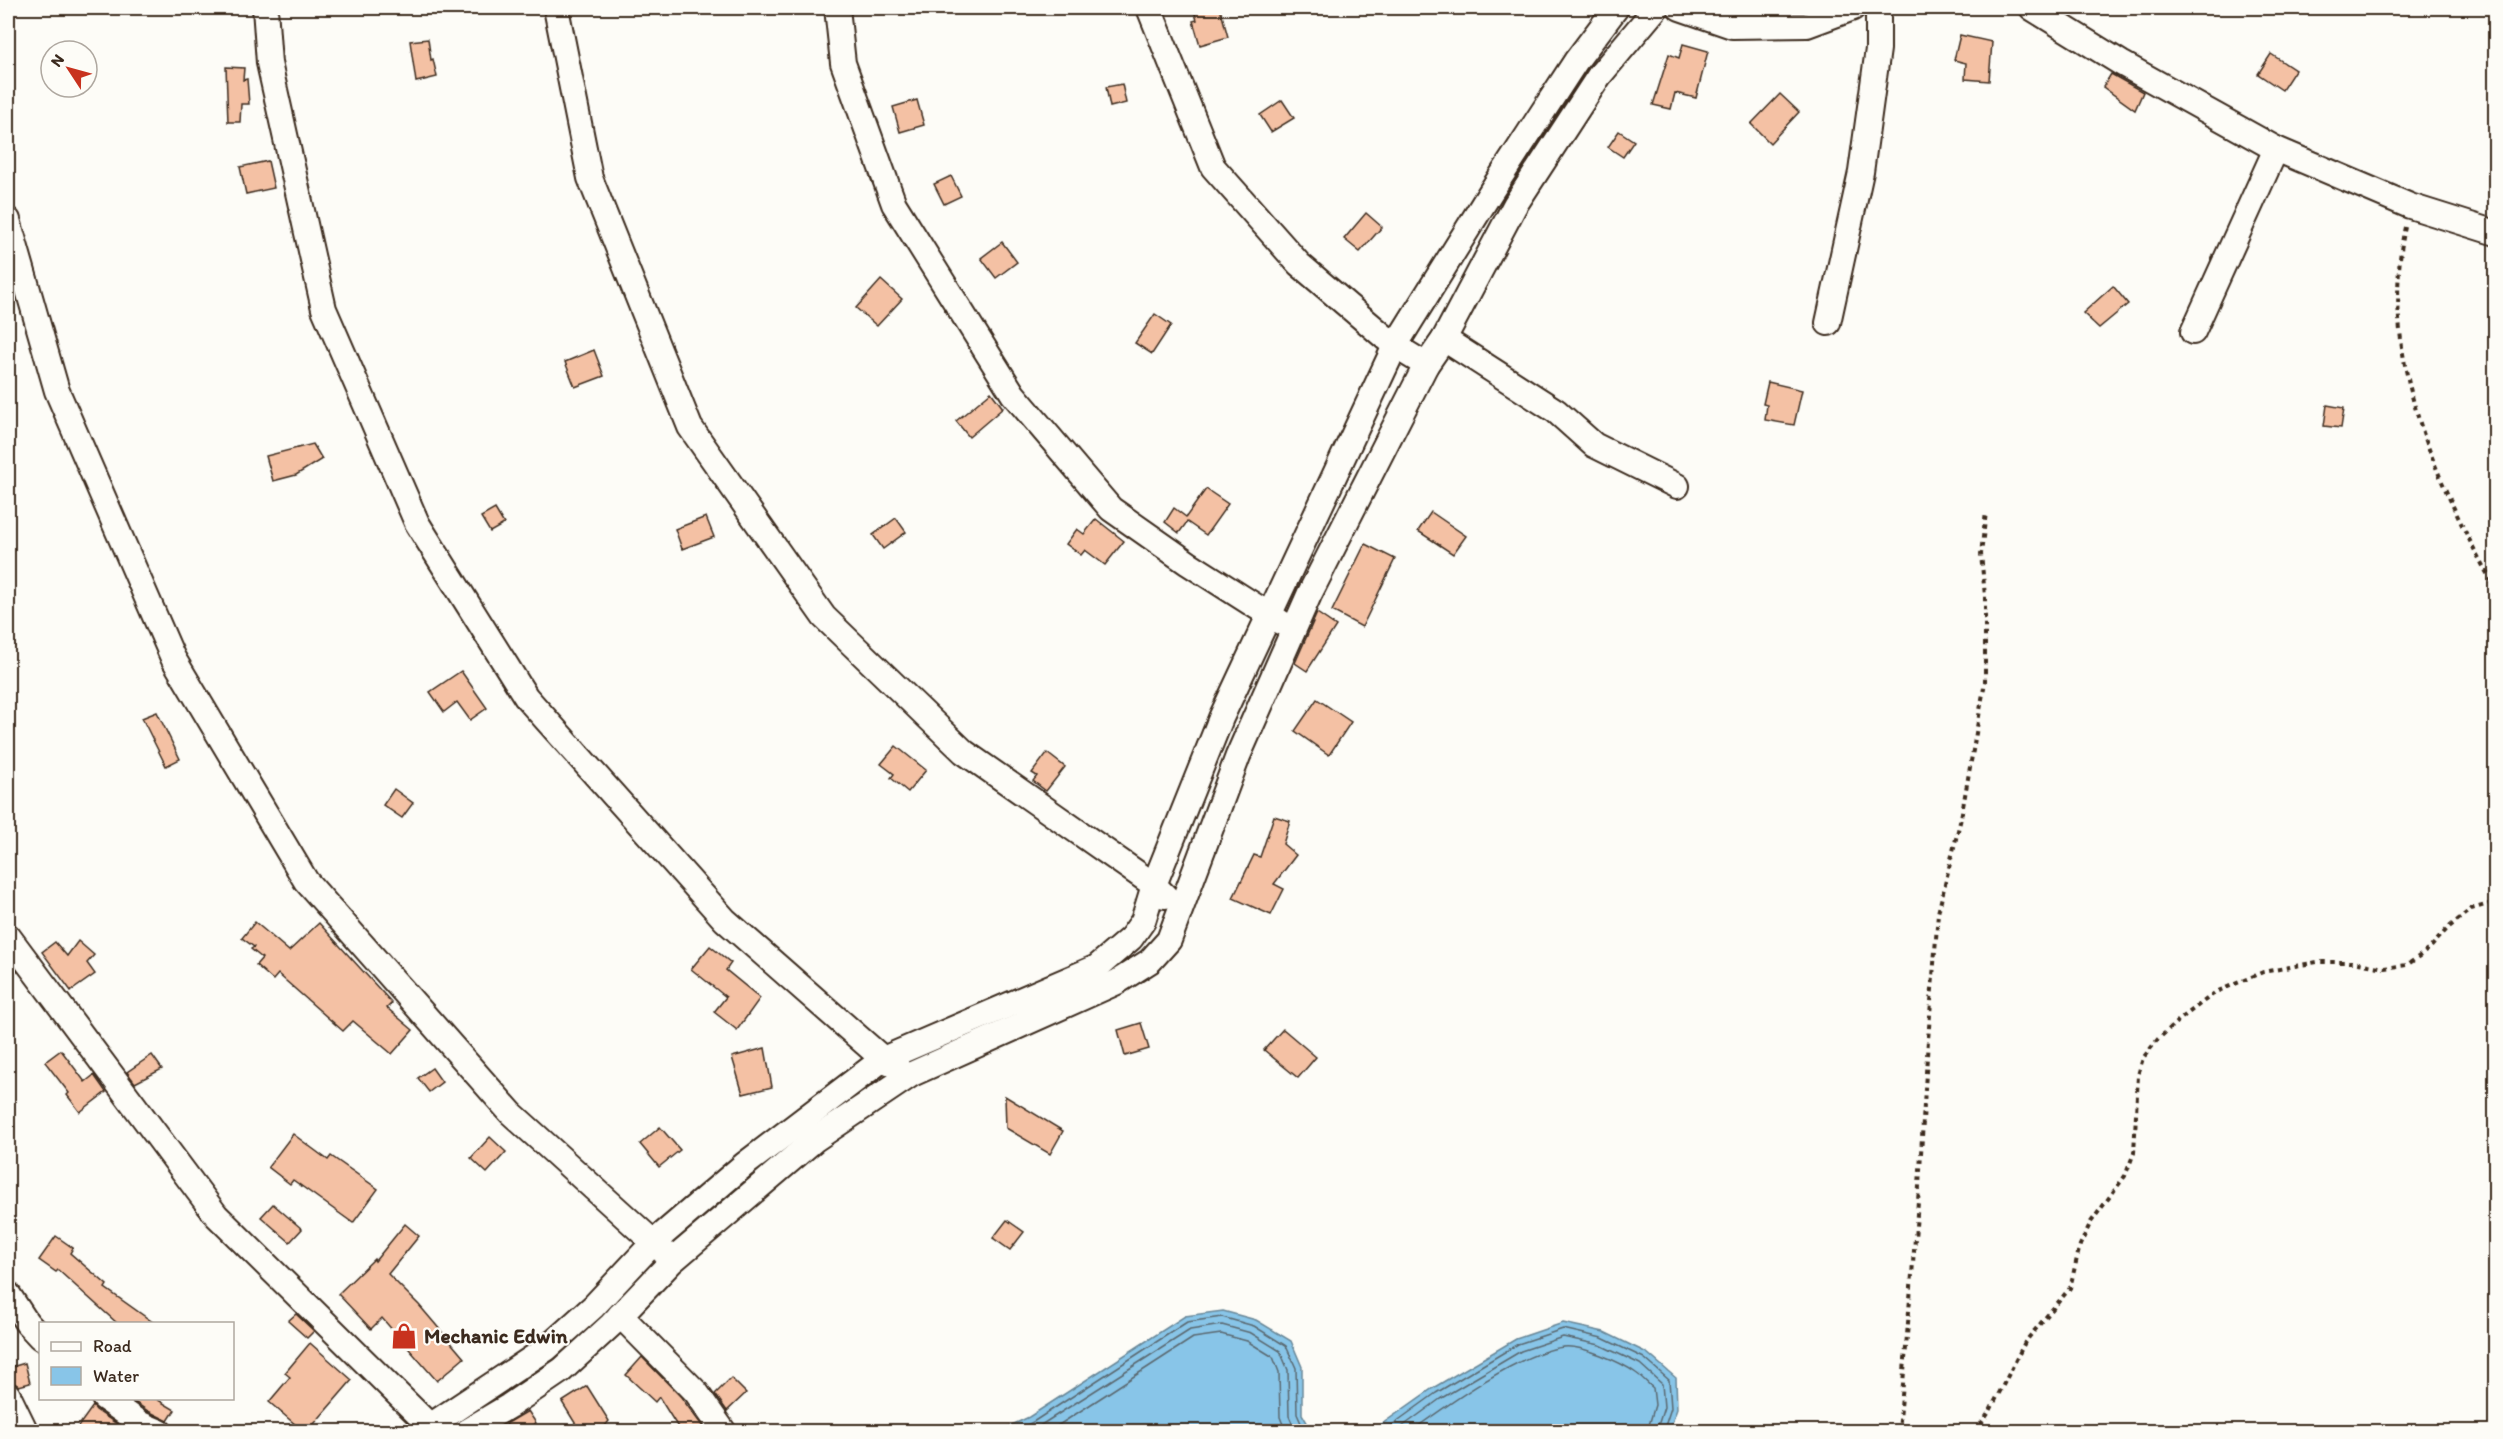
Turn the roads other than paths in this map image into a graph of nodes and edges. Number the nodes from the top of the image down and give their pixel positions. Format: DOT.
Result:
graph roads {
  1 [pos="265,8"];
  2 [pos="556,8"];
  3 [pos="837,8"];
  4 [pos="1149,8"];
  5 [pos="1616,8"];
  6 [pos="1656,8"];
  7 [pos="1680,8"];
  8 [pos="1853,8"];
  9 [pos="1878,8"];
  10 [pos="2032,8"];
  11 [pos="2276,149"];
  12 [pos="8,220"];
  13 [pos="2496,233"];
  14 [pos="1828,323"];
  15 [pos="2193,332"];
  16 [pos="1444,339"];
  17 [pos="1395,345"];
  18 [pos="1426,365"];
  19 [pos="1677,486"];
  20 [pos="1269,617"];
  21 [pos="1294,629"];
  22 [pos="1154,885"];
  23 [pos="1179,909"];
  24 [pos="8,936"];
  25 [pos="883,1059"];
  26 [pos="912,1074"];
  27 [pos="654,1242"];
  28 [pos="672,1261"];
  29 [pos="8,1294"];
  30 [pos="620,1316"];
  31 [pos="39,1336"];
  32 [pos="8,1395"];
  33 [pos="107,1400"];
  34 [pos="429,1429"];
  35 [pos="26,1431"];
  36 [pos="160,1431"];
  37 [pos="465,1431"];
  38 [pos="724,1431"];
  1 -- 25 [label="street"];
  2 -- 22 [label="street"];
  3 -- 20 [label="street"];
  4 -- 17 [label="street"];
  5 -- 17 [label="street"];
  6 -- 16 [label="street"];
  7 -- 8 [label="street"];
  9 -- 14 [label="street"];
  10 -- 11 [label="street"];
  11 -- 13 [label="street"];
  11 -- 15 [label="street"];
  12 -- 27 [label="street"];
  16 -- 18 [label="street"];
  16 -- 19 [label="street"];
  17 -- 18 [label="street"];
  17 -- 20 [label="street"];
  18 -- 21 [label="street"];
  20 -- 21 [label="street"];
  20 -- 22 [label="street"];
  21 -- 23 [label="street"];
  22 -- 23 [label="street"];
  22 -- 25 [label="street"];
  23 -- 26 [label="street"];
  24 -- 34 [label="street"];
  25 -- 26 [label="street"];
  25 -- 27 [label="street"];
  26 -- 28 [label="street"];
  27 -- 28 [label="street"];
  27 -- 34 [label="street"];
  28 -- 30 [label="street"];
  29 -- 31 [label="street"];
  30 -- 37 [label="street"];
  30 -- 38 [label="street"];
  32 -- 35 [label="street"];
  33 -- 36 [label="street"];
}
